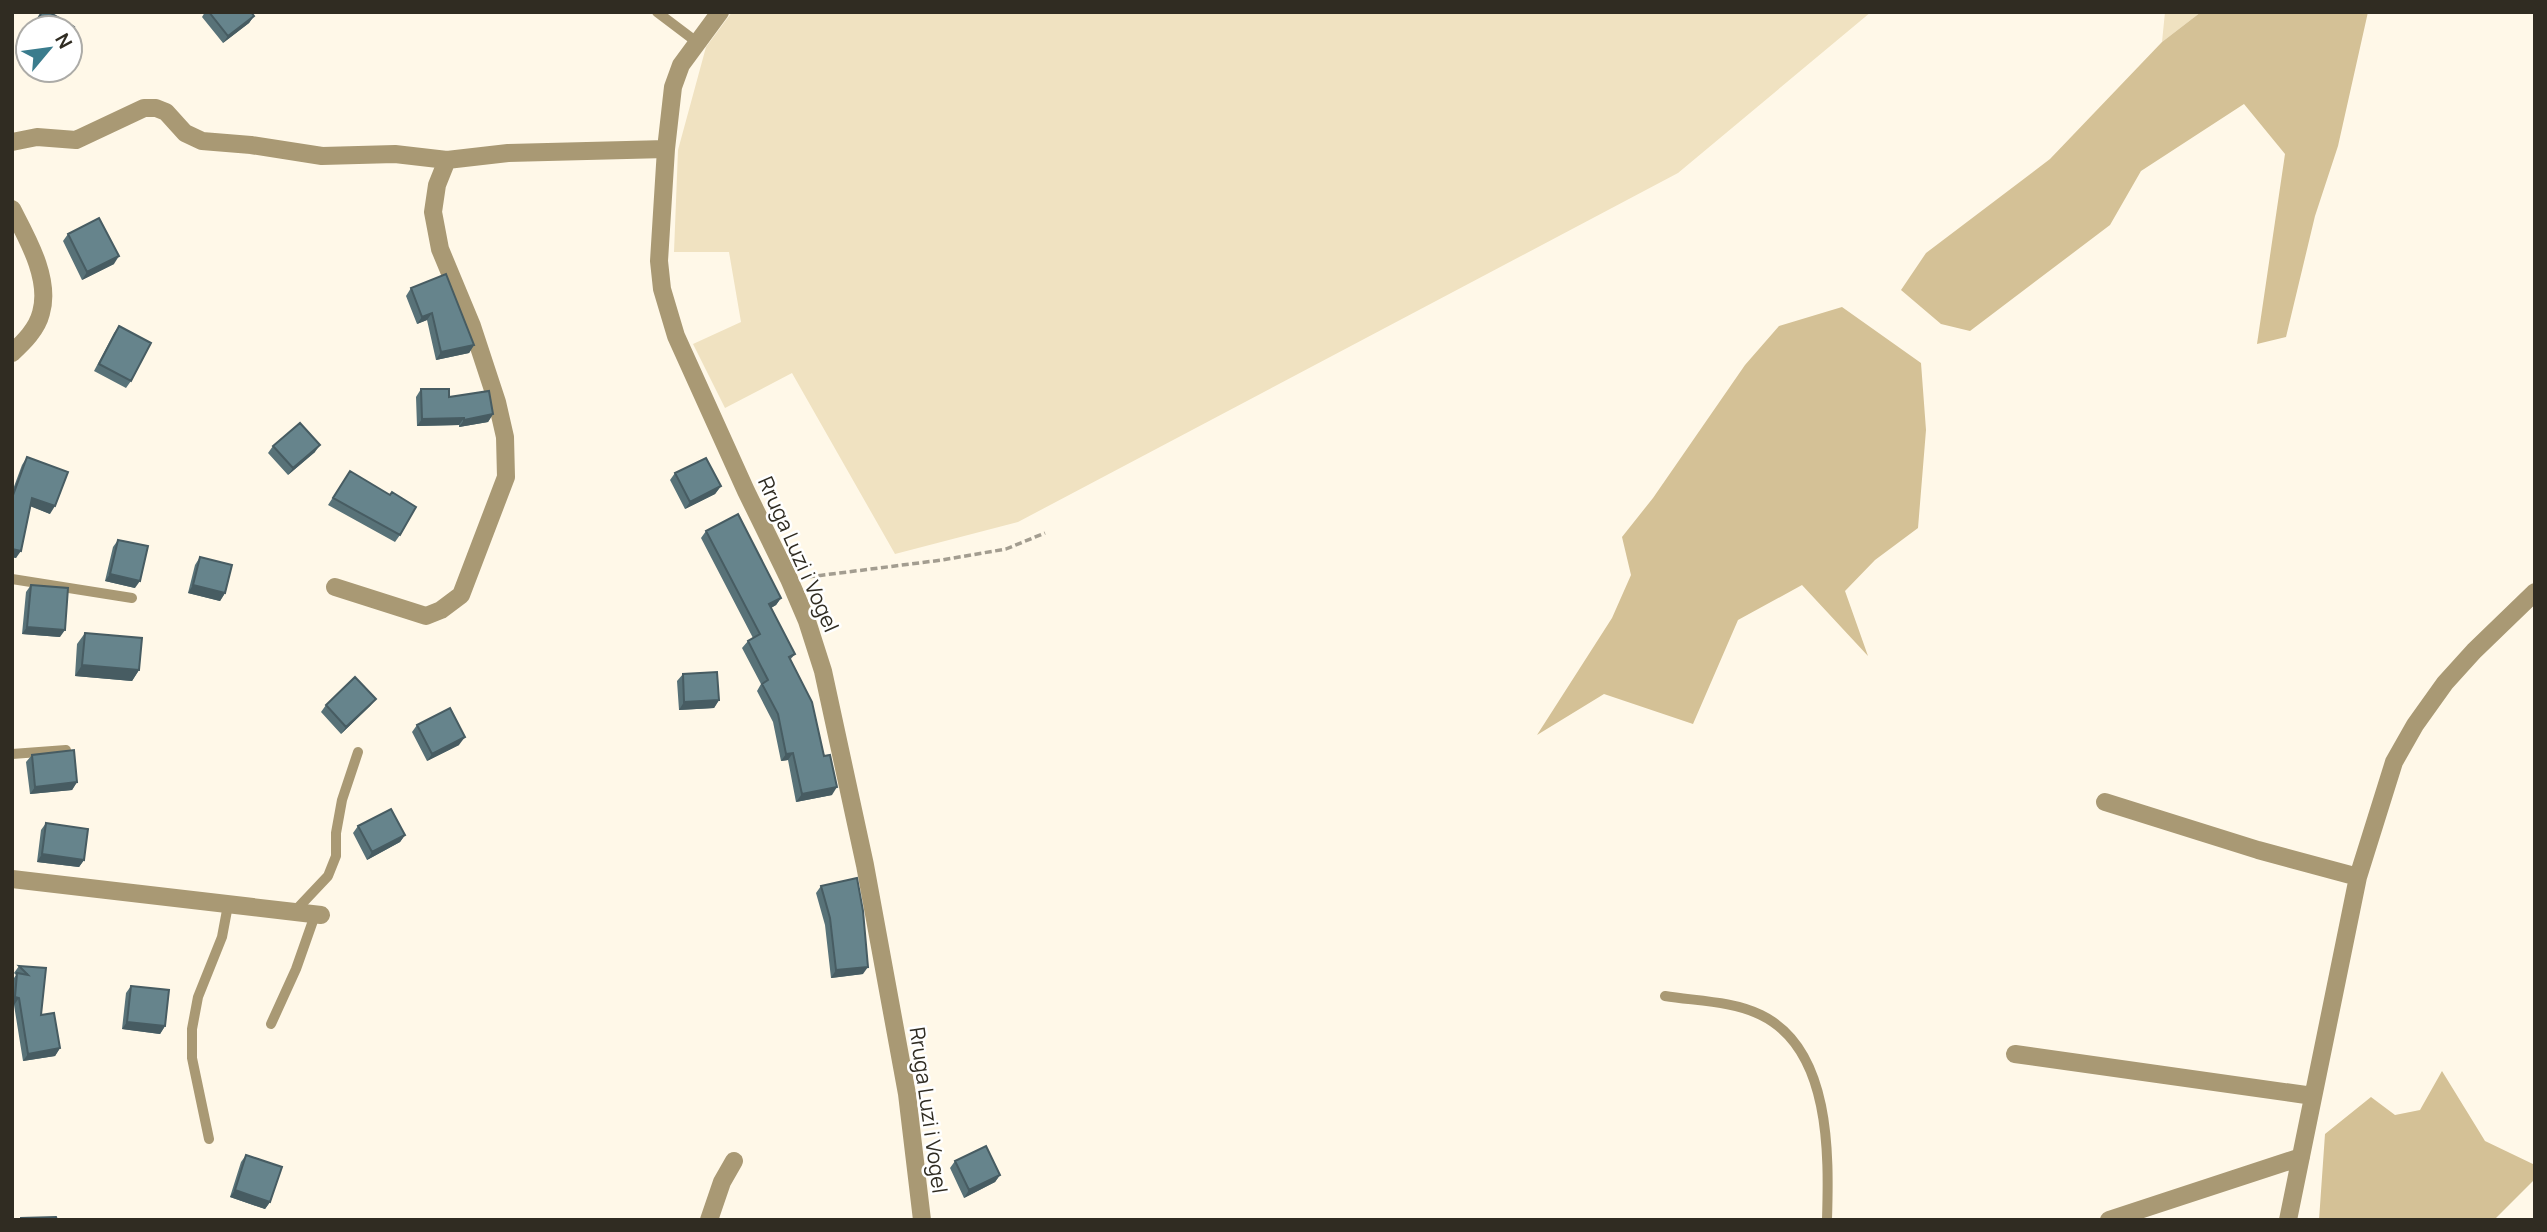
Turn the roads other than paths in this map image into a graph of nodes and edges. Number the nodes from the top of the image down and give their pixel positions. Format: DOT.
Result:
graph roads {
  1 [pos="657,12"];
  2 [pos="720,12"];
  3 [pos="698,44"];
  4 [pos="12,142"];
  5 [pos="666,149"];
  6 [pos="447,160"];
  7 [pos="12,209"];
  8 [pos="12,353"];
  9 [pos="12,579"];
  10 [pos="335,587"];
  11 [pos="2535,592"];
  12 [pos="132,598"];
  13 [pos="66,750"];
  14 [pos="358,752"];
  15 [pos="12,754"];
  16 [pos="2105,802"];
  17 [pos="2358,877"];
  18 [pos="12,879"];
  19 [pos="228,905"];
  20 [pos="293,912"];
  21 [pos="318,915"];
  22 [pos="1665,996"];
  23 [pos="271,1024"];
  24 [pos="2015,1055"];
  25 [pos="2314,1096"];
  26 [pos="209,1139"];
  27 [pos="2301,1157"];
  28 [pos="734,1161"];
  29 [pos="709,1220"];
  30 [pos="922,1220"];
  31 [pos="1827,1220"];
  32 [pos="2109,1220"];
  33 [pos="2288,1220"];
  1 -- 3 [label="lane"];
  2 -- 3 [label="street, Rruga Luzi i Vogel"];
  3 -- 5 [label="street, Rruga Luzi i Vogel"];
  4 -- 6 [label="street"];
  5 -- 6 [label="street"];
  5 -- 30 [label="street, Rruga Luzi i Vogel"];
  6 -- 10 [label="street"];
  7 -- 8 [label="street"];
  9 -- 12 [label="lane"];
  11 -- 17 [label="street"];
  13 -- 15 [label="lane"];
  14 -- 20 [label="lane"];
  16 -- 17 [label="street"];
  17 -- 25 [label="street"];
  18 -- 19 [label="street"];
  19 -- 20 [label="street"];
  19 -- 26 [label="lane"];
  20 -- 21 [label="street"];
  21 -- 23 [label="lane"];
  22 -- 31 [label="lane"];
  24 -- 25 [label="street"];
  25 -- 27 [label="street"];
  27 -- 32 [label="street"];
  27 -- 33 [label="street"];
  28 -- 29 [label="street"];
}
